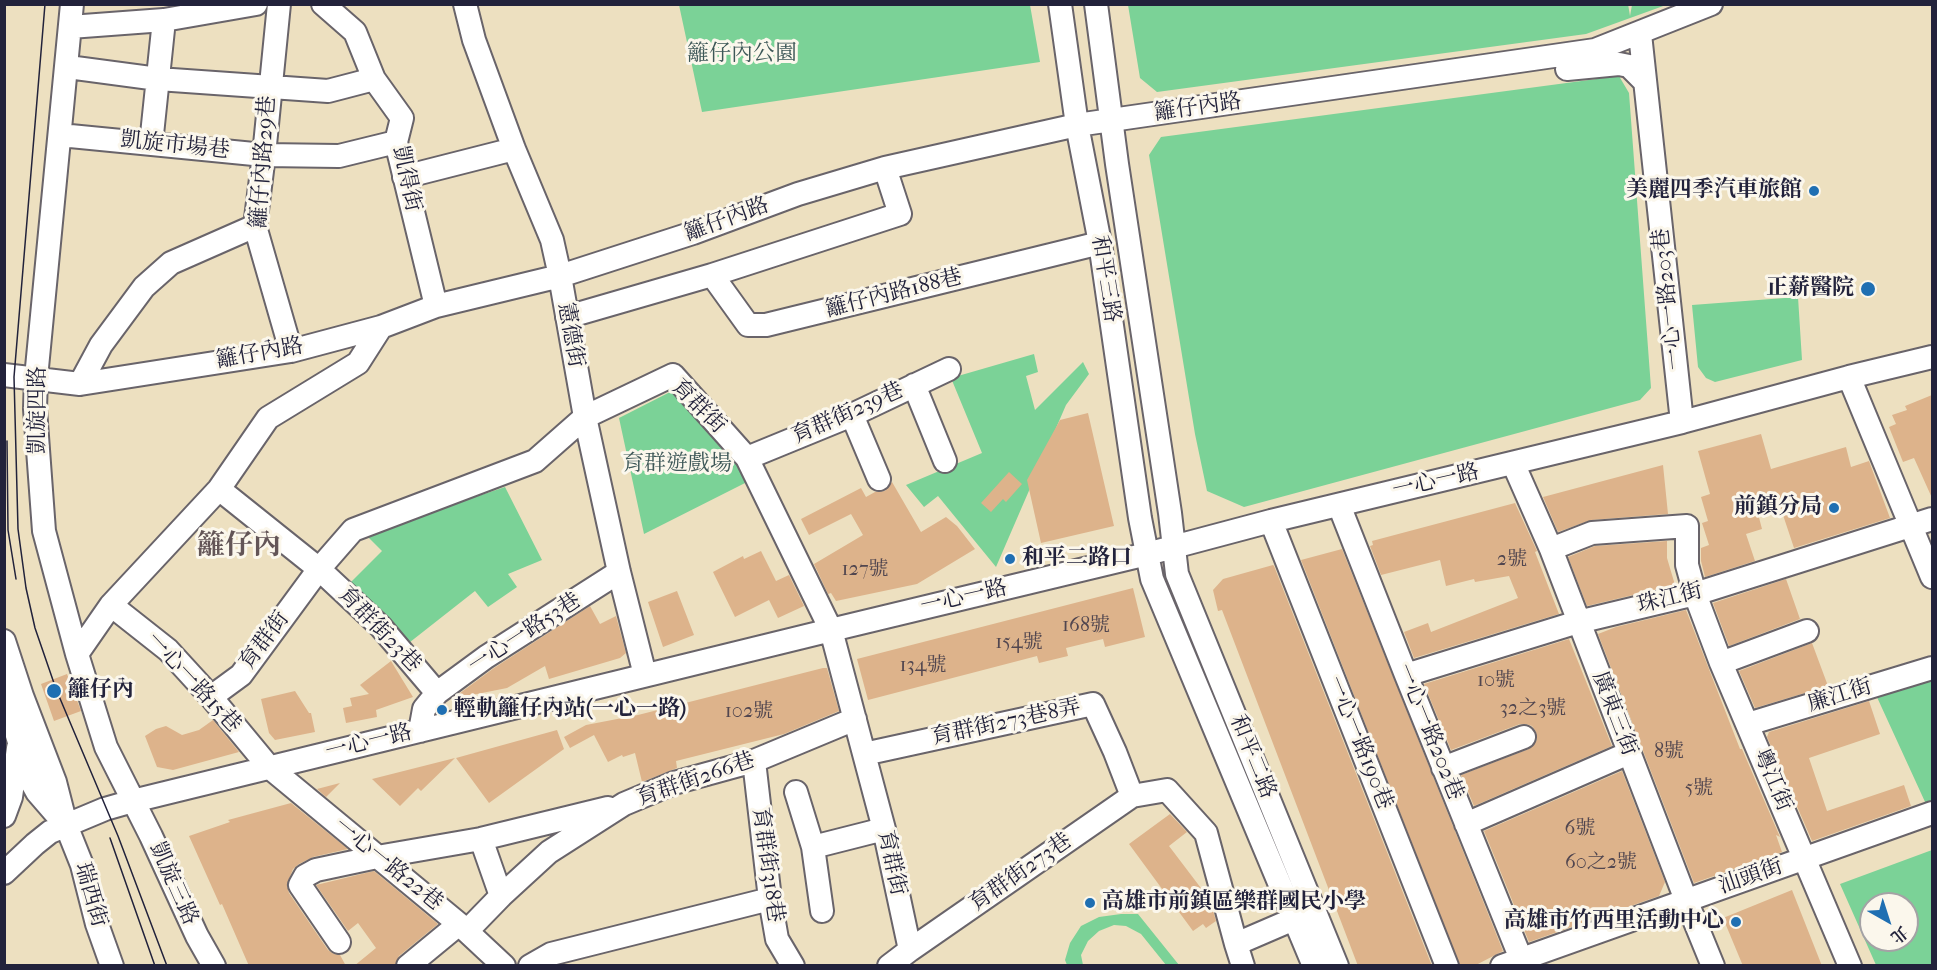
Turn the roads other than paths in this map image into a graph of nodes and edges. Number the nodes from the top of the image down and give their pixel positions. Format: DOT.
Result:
graph roads {
  1 [pos="72,4"];
  2 [pos="256,4"];
  3 [pos="279,4"];
  4 [pos="323,4"];
  5 [pos="465,4"];
  6 [pos="1060,4"];
  7 [pos="1096,4"];
  8 [pos="1711,4"];
  9 [pos="164,20"];
  10 [pos="70,27"];
  11 [pos="1640,33"];
  12 [pos="68,67"];
  13 [pos="1454,71"];
  14 [pos="158,79"];
  15 [pos="374,79"];
  16 [pos="1644,81"];
  17 [pos="270,86"];
  18 [pos="1112,121"];
  19 [pos="1077,125"];
  20 [pos="60,135"];
  21 [pos="396,142"];
  22 [pos="151,144"];
  23 [pos="514,148"];
  24 [pos="264,155"];
  25 [pos="885,168"];
  26 [pos="404,177"];
  27 [pos="255,226"];
  28 [pos="1100,243"];
  29 [pos="712,275"];
  30 [pos="560,276"];
  31 [pos="436,306"];
  32 [pos="567,317"];
  33 [pos="381,327"];
  34 [pos="291,351"];
  35 [pos="1932,357"];
  36 [pos="949,369"];
  37 [pos="4,375"];
  38 [pos="1849,377"];
  39 [pos="36,378"];
  40 [pos="80,384"];
  41 [pos="914,385"];
  42 [pos="852,415"];
  43 [pos="585,417"];
  44 [pos="1682,422"];
  45 [pos="747,458"];
  46 [pos="945,461"];
  47 [pos="1513,463"];
  48 [pos="879,480"];
  49 [pos="219,489"];
  50 [pos="1339,505"];
  51 [pos="1932,519"];
  52 [pos="1271,521"];
  53 [pos="1911,526"];
  54 [pos="1173,547"];
  55 [pos="1551,549"];
  56 [pos="1147,554"];
  57 [pos="319,569"];
  58 [pos="619,572"];
  59 [pos="1932,577"];
  60 [pos="1695,594"];
  61 [pos="111,605"];
  62 [pos="1578,622"];
  63 [pos="831,630"];
  64 [pos="1807,631"];
  65 [pos="4,641"];
  66 [pos="77,654"];
  67 [pos="1721,663"];
  68 [pos="1932,669"];
  69 [pos="645,675"];
  70 [pos="1406,675"];
  71 [pos="4,693"];
  72 [pos="437,693"];
  73 [pos="211,697"];
  74 [pos="855,719"];
  75 [pos="1748,724"];
  76 [pos="420,731"];
  77 [pos="1524,737"];
  78 [pos="19,744"];
  79 [pos="1629,753"];
  80 [pos="864,754"];
  81 [pos="754,761"];
  82 [pos="269,767"];
  83 [pos="1443,768"];
  84 [pos="796,792"];
  85 [pos="1132,796"];
  86 [pos="133,801"];
  87 [pos="624,804"];
  88 [pos="1932,813"];
  89 [pos="4,816"];
  90 [pos="1466,824"];
  91 [pos="66,825"];
  92 [pos="884,830"];
  93 [pos="481,839"];
  94 [pos="813,847"];
  95 [pos="377,856"];
  96 [pos="1805,858"];
  97 [pos="4,873"];
  98 [pos="501,896"];
  99 [pos="770,900"];
  100 [pos="1686,900"];
  101 [pos="822,911"];
  102 [pos="1305,915"];
  103 [pos="463,927"];
  104 [pos="339,942"];
  105 [pos="1236,944"];
  106 [pos="910,950"];
  107 [pos="1512,962"];
  108 [pos="112,966"];
  109 [pos="214,966"];
  110 [pos="408,966"];
  111 [pos="504,966"];
  112 [pos="530,966"];
  113 [pos="793,966"];
  114 [pos="889,966"];
  115 [pos="1243,966"];
  116 [pos="1314,966"];
  117 [pos="1337,966"];
  118 [pos="1447,966"];
  119 [pos="1713,966"];
  120 [pos="1850,966"];
  1 -- 10 [label="street, 凱旋四路"];
  2 -- 9 [label="street"];
  3 -- 17 [label="street, 籬仔內路29巷"];
  4 -- 15 [label="street, 凱得街"];
  5 -- 23 [label="street, 憲德街"];
  6 -- 19 [label="street, 和平三路"];
  7 -- 18 [label="street, 和平三路"];
  8 -- 11 [label="street, 籬仔內路"];
  9 -- 10 [label="street"];
  9 -- 14 [label="street"];
  10 -- 12 [label="street, 凱旋四路"];
  11 -- 13 [label="street, 籬仔內路"];
  11 -- 16 [label="street, 一心一路203巷"];
  12 -- 14 [label="street"];
  12 -- 20 [label="street, 凱旋四路"];
  13 -- 16 [label="street, 籬仔內路"];
  13 -- 18 [label="street, 籬仔內路"];
  14 -- 17 [label="street"];
  14 -- 22 [label="street"];
  15 -- 17 [label="street"];
  15 -- 21 [label="street, 凱得街"];
  16 -- 44 [label="street, 一心一路203巷"];
  17 -- 24 [label="street, 籬仔內路29巷"];
  18 -- 19 [label="street, 籬仔內路"];
  18 -- 54 [label="street, 和平三路"];
  19 -- 25 [label="street, 籬仔內路"];
  19 -- 28 [label="street, 和平三路"];
  20 -- 22 [label="street, 凱旋市場巷"];
  20 -- 39 [label="street, 凱旋四路"];
  21 -- 24 [label="street, 凱旋市場巷"];
  21 -- 26 [label="street, 凱得街"];
  22 -- 24 [label="street, 凱旋市場巷"];
  23 -- 26 [label="street"];
  23 -- 30 [label="street, 憲德街"];
  24 -- 27 [label="street, 籬仔內路29巷"];
  25 -- 29 [label="street"];
  25 -- 30 [label="street, 籬仔內路"];
  26 -- 31 [label="street, 凱得街"];
  27 -- 34 [label="street, 籬仔內路29巷"];
  27 -- 40 [label="street"];
  28 -- 29 [label="street, 籬仔內路188巷"];
  28 -- 56 [label="street, 和平三路"];
  29 -- 32 [label="street"];
  30 -- 31 [label="street, 籬仔內路"];
  30 -- 32 [label="street, 憲德街"];
  31 -- 33 [label="street, 籬仔內路"];
  32 -- 43 [label="street, 憲德街"];
  33 -- 34 [label="street, 籬仔內路"];
  33 -- 49 [label="street"];
  34 -- 40 [label="street, 籬仔內路"];
  35 -- 38 [label="street, 一心一路"];
  36 -- 41 [label="street, 育群街239巷"];
  37 -- 39 [label="street, 籬仔內路"];
  38 -- 44 [label="street, 一心一路"];
  38 -- 53 [label="street"];
  39 -- 40 [label="street, 籬仔內路"];
  39 -- 66 [label="street, 凱旋四路"];
  41 -- 42 [label="street, 育群街239巷"];
  41 -- 46 [label="street"];
  42 -- 45 [label="street, 育群街239巷"];
  42 -- 48 [label="street"];
  43 -- 45 [label="street, 育群街"];
  43 -- 57 [label="street, 育群街"];
  43 -- 58 [label="street, 憲德街"];
  44 -- 47 [label="street, 一心一路"];
  45 -- 63 [label="street, 育群街"];
  47 -- 50 [label="street, 一心一路"];
  47 -- 55 [label="street, 廣東三街"];
  49 -- 57 [label="street, 育群街23巷"];
  49 -- 61 [label="street"];
  50 -- 52 [label="street, 一心一路"];
  50 -- 70 [label="street, 一心一路202巷"];
  51 -- 53 [label="street, 珠江街"];
  52 -- 54 [label="street, 一心一路"];
  52 -- 118 [label="street, 一心一路190巷"];
  53 -- 59 [label="street"];
  53 -- 60 [label="street, 珠江街"];
  54 -- 56 [label="street, 一心一路"];
  54 -- 102 [label="street, 和平二路"];
  55 -- 60 [label="street, 粵江街"];
  55 -- 62 [label="street, 廣東三街"];
  56 -- 63 [label="street, 一心一路"];
  56 -- 102 [label="street, 和平二路"];
  57 -- 72 [label="street, 育群街23巷"];
  57 -- 73 [label="street, 育群街"];
  58 -- 69 [label="street, 憲德街"];
  58 -- 72 [label="street, 一心一路53巷"];
  60 -- 62 [label="street, 珠江街"];
  60 -- 67 [label="street, 粵江街"];
  61 -- 66 [label="street"];
  61 -- 73 [label="street, 一心一路15巷"];
  62 -- 70 [label="street, 珠江街"];
  62 -- 79 [label="street, 廣東三街"];
  63 -- 69 [label="street, 一心一路"];
  63 -- 74 [label="street, 育群街"];
  64 -- 67 [label="street"];
  65 -- 91 [label="street"];
  66 -- 86 [label="street, 凱旋四路"];
  67 -- 75 [label="street, 粵江街"];
  68 -- 75 [label="street, 廉江街"];
  69 -- 76 [label="street, 一心一路"];
  70 -- 83 [label="street, 一心一路202巷"];
  71 -- 78 [label="street"];
  72 -- 76 [label="street, 一心一路53巷"];
  73 -- 82 [label="street, 一心一路15巷"];
  74 -- 80 [label="street, 育群街"];
  74 -- 81 [label="street, 育群街266巷"];
  75 -- 96 [label="street, 粵江街"];
  76 -- 82 [label="street, 一心一路"];
  77 -- 83 [label="street"];
  78 -- 89 [label="street"];
  78 -- 91 [label="street"];
  79 -- 90 [label="street"];
  79 -- 100 [label="street, 廣東三街"];
  80 -- 85 [label="street, 育群街273巷8弄"];
  80 -- 92 [label="street, 育群街"];
  81 -- 87 [label="street, 育群街266巷"];
  81 -- 99 [label="street, 育群街318巷"];
  82 -- 86 [label="street, 一心一路"];
  82 -- 95 [label="street, 一心一路22巷"];
  83 -- 90 [label="street, 一心一路202巷"];
  84 -- 94 [label="street"];
  85 -- 105 [label="street"];
  85 -- 106 [label="street, 育群街273巷"];
  86 -- 91 [label="street, 一心一路"];
  86 -- 109 [label="street, 凱旋三路"];
  87 -- 93 [label="street"];
  87 -- 98 [label="street, 育群街266巷"];
  88 -- 96 [label="street, 汕頭街"];
  90 -- 107 [label="street, 一心一路202巷"];
  91 -- 97 [label="street, 一心一路"];
  91 -- 108 [label="street, 瑞西街"];
  92 -- 94 [label="street"];
  92 -- 106 [label="street, 育群街"];
  93 -- 95 [label="street"];
  93 -- 98 [label="street"];
  94 -- 101 [label="street"];
  95 -- 103 [label="street, 一心一路22巷"];
  95 -- 104 [label="street"];
  96 -- 100 [label="street, 汕頭街"];
  96 -- 120 [label="street, 粵江街"];
  98 -- 103 [label="street, 育群街266巷"];
  99 -- 112 [label="street"];
  99 -- 113 [label="street, 育群街318巷"];
  100 -- 107 [label="street, 汕頭街"];
  100 -- 119 [label="street, 廣東三街"];
  102 -- 105 [label="street"];
  102 -- 116 [label="street, 和平二路"];
  102 -- 117 [label="street, 和平二路"];
  103 -- 110 [label="street, 育群街266巷"];
  103 -- 111 [label="street, 一心一路22巷"];
  105 -- 115 [label="street"];
  106 -- 114 [label="street"];
}
